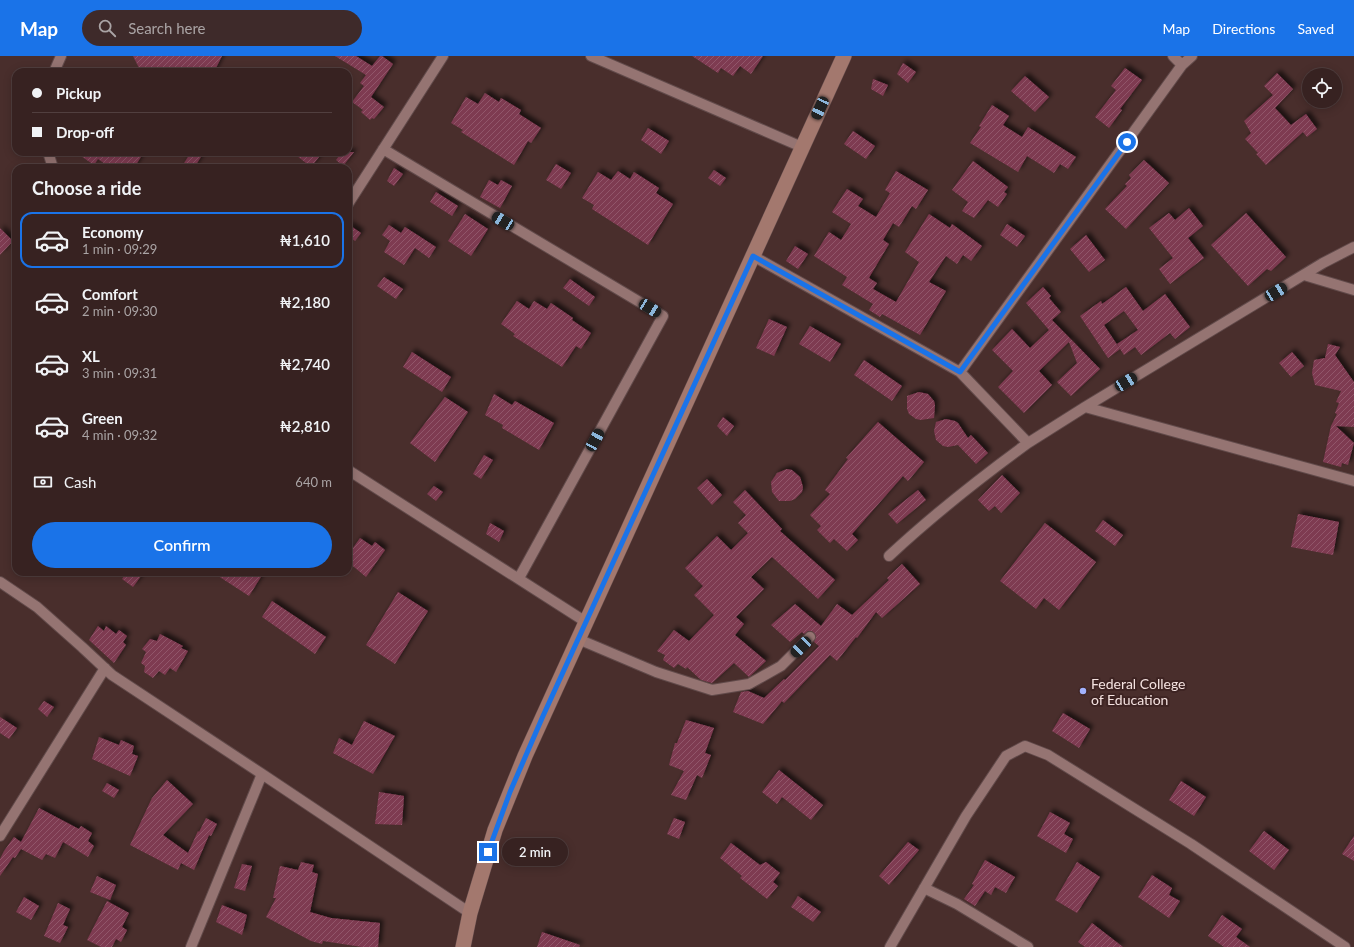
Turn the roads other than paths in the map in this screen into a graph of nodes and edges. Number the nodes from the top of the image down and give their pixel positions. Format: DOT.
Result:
graph roads {
  1 [pos="61,56"];
  2 [pos="443,56"];
  3 [pos="591,56"];
  4 [pos="844,56"];
  5 [pos="1173,56"];
  6 [pos="1192,56"];
  7 [pos="1182,65"];
  8 [pos="56,68"];
  9 [pos="802,147"];
  10 [pos="383,149"];
  11 [pos="352,198"];
  12 [pos="1354,247"];
  13 [pos="753,256"];
  14 [pos="1304,275"];
  15 [pos="1354,290"];
  16 [pos="960,372"];
  17 [pos="1085,407"];
  18 [pos="1028,443"];
  19 [pos="352,473"];
  20 [pos="1354,481"];
  21 [pos="889,556"];
  22 [pos="519,578"];
  23 [pos="0,582"];
  24 [pos="586,622"];
  25 [pos="810,637"];
  26 [pos="578,639"];
  27 [pos="105,668"];
  28 [pos="262,774"];
  29 [pos="0,836"];
  30 [pos="924,888"];
  31 [pos="470,913"];
  32 [pos="191,947"];
  33 [pos="463,947"];
  34 [pos="890,947"];
  35 [pos="1028,947"];
  36 [pos="1345,947"];
  1 -- 8 [label="street"];
  2 -- 10 [label="street"];
  3 -- 9 [label="street"];
  4 -- 9 [label="main road"];
  5 -- 7 [label="street"];
  6 -- 7 [label="street"];
  7 -- 16 [label="street"];
  9 -- 13 [label="main road"];
  10 -- 11 [label="street"];
  10 -- 22 [label="street"];
  12 -- 14 [label="street"];
  13 -- 16 [label="street"];
  13 -- 24 [label="main road"];
  14 -- 15 [label="street"];
  14 -- 17 [label="street"];
  16 -- 18 [label="street"];
  17 -- 18 [label="street"];
  17 -- 20 [label="street"];
  18 -- 21 [label="street"];
  19 -- 22 [label="street"];
  22 -- 24 [label="street"];
  23 -- 27 [label="street"];
  24 -- 26 [label="main road"];
  25 -- 26 [label="street"];
  26 -- 31 [label="main road"];
  27 -- 28 [label="street"];
  27 -- 29 [label="street"];
  28 -- 31 [label="street"];
  28 -- 32 [label="street"];
  30 -- 34 [label="street"];
  30 -- 35 [label="street"];
  30 -- 36 [label="street"];
  31 -- 33 [label="main road"];
}
